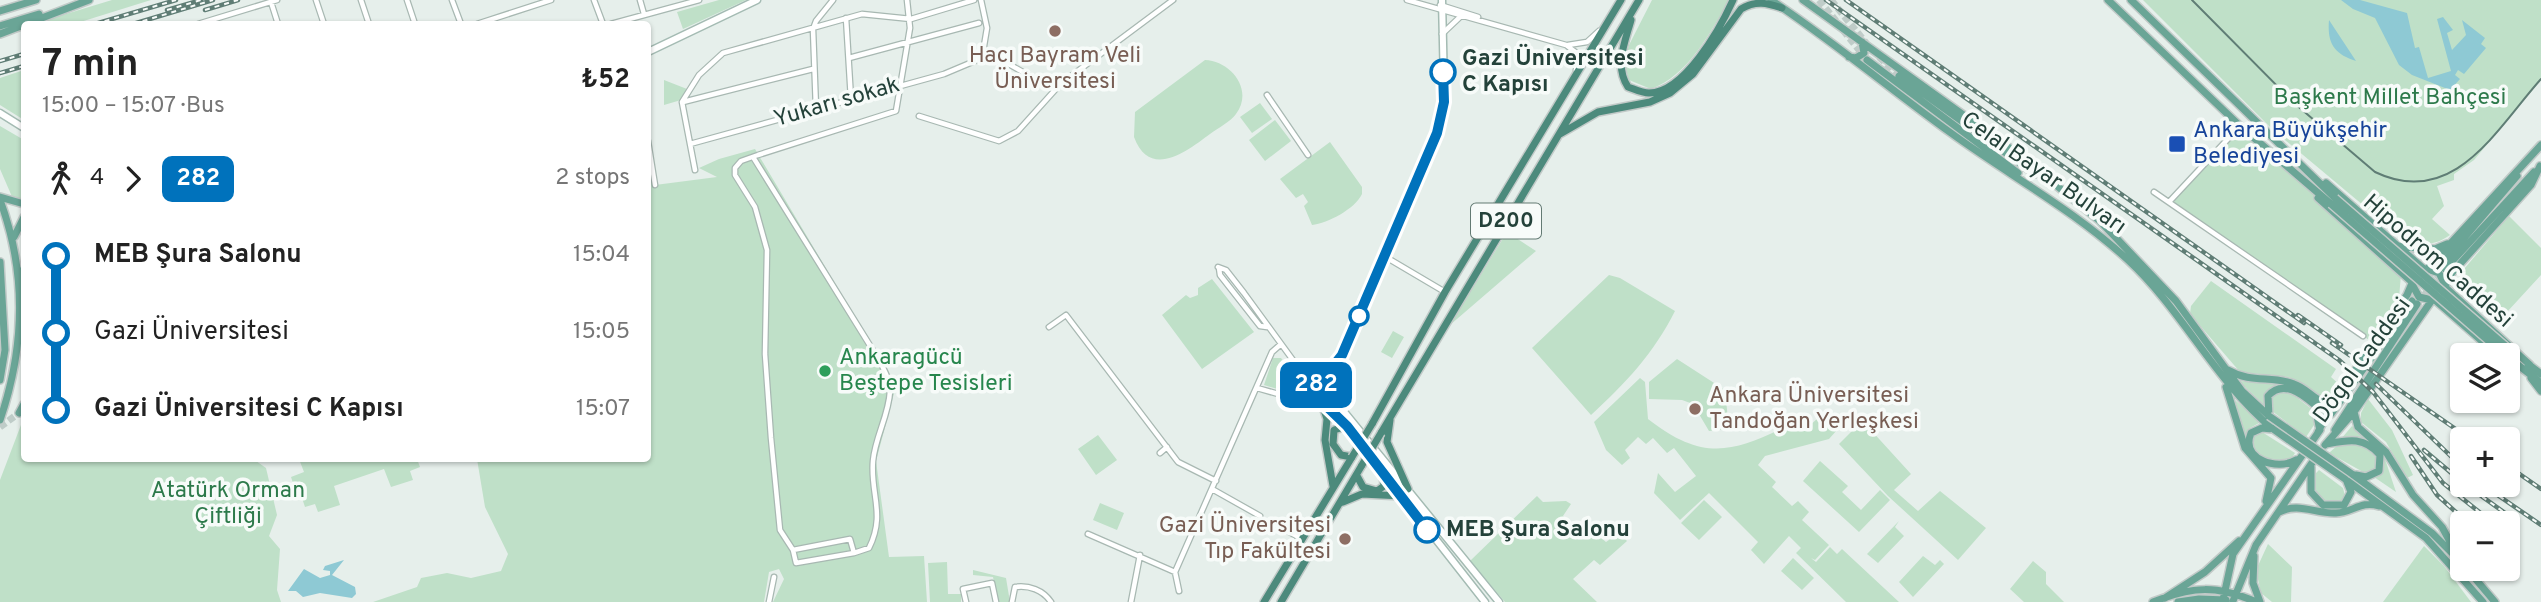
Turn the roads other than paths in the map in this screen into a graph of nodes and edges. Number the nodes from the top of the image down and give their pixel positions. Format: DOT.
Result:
graph roads {
  1 [pos="36,0"];
  2 [pos="83,0"];
  3 [pos="89,0"];
  4 [pos="316,0"];
  5 [pos="361,0"];
  6 [pos="407,0"];
  7 [pos="452,0"];
  8 [pos="551,0"];
  9 [pos="594,0"];
  10 [pos="640,0"];
  11 [pos="699,0"];
  12 [pos="757,0"];
  13 [pos="833,0"];
  14 [pos="907,0"];
  15 [pos="974,0"];
  16 [pos="981,0"];
  17 [pos="1173,0"];
  18 [pos="1407,0"];
  19 [pos="1621,0"];
  20 [pos="1639,0"];
  21 [pos="1733,0"];
  22 [pos="1771,0"];
  23 [pos="1802,0"];
  24 [pos="2108,0"];
  25 [pos="2131,0"];
  26 [pos="274,1"];
  27 [pos="685,2"];
  28 [pos="1441,5"];
  29 [pos="1782,8"];
  30 [pos="1633,9"];
  31 [pos="0,11"];
  32 [pos="644,14"];
  33 [pos="1462,16"];
  34 [pos="846,18"];
  35 [pos="911,19"];
  36 [pos="1480,19"];
  37 [pos="34,21"];
  38 [pos="208,21"];
  39 [pos="277,21"];
  40 [pos="323,21"];
  41 [pos="368,21"];
  42 [pos="414,21"];
  43 [pos="460,21"];
  44 [pos="486,21"];
  45 [pos="602,21"];
  46 [pos="621,21"];
  47 [pos="979,23"];
  48 [pos="1607,23"];
  49 [pos="814,25"];
  50 [pos="0,26"];
  51 [pos="21,26"];
  52 [pos="0,34"];
  53 [pos="1442,34"];
  54 [pos="1862,42"];
  55 [pos="907,45"];
  56 [pos="1566,45"];
  57 [pos="651,51"];
  58 [pos="1848,57"];
  59 [pos="849,58"];
  60 [pos="982,58"];
  61 [pos="1867,60"];
  62 [pos="813,69"];
  63 [pos="1899,76"];
  64 [pos="1573,80"];
  65 [pos="1059,85"];
  66 [pos="898,86"];
  67 [pos="1267,96"];
  68 [pos="851,99"];
  69 [pos="682,102"];
  70 [pos="816,109"];
  71 [pos="0,113"];
  72 [pos="919,116"];
  73 [pos="21,126"];
  74 [pos="2240,126"];
  75 [pos="1557,137"];
  76 [pos="690,144"];
  77 [pos="2541,146"];
  78 [pos="1308,155"];
  79 [pos="753,157"];
  80 [pos="651,160"];
  81 [pos="2540,165"];
  82 [pos="2302,166"];
  83 [pos="695,170"];
  84 [pos="2294,173"];
  85 [pos="655,185"];
  86 [pos="2059,189"];
  87 [pos="2041,192"];
  88 [pos="2154,192"];
  89 [pos="0,199"];
  90 [pos="2333,201"];
  91 [pos="2169,202"];
  92 [pos="21,203"];
  93 [pos="21,223"];
  94 [pos="13,238"];
  95 [pos="2454,240"];
  96 [pos="2401,246"];
  97 [pos="1384,256"];
  98 [pos="2413,256"];
  99 [pos="18,257"];
  100 [pos="0,262"];
  101 [pos="2426,269"];
  102 [pos="21,272"];
  103 [pos="2401,274"];
  104 [pos="2413,285"];
  105 [pos="2444,285"];
  106 [pos="0,289"];
  107 [pos="1445,292"];
  108 [pos="4,297"];
  109 [pos="2433,300"];
  110 [pos="4,314"];
  111 [pos="1049,327"];
  112 [pos="1267,327"];
  113 [pos="0,333"];
  114 [pos="2363,336"];
  115 [pos="2484,343"];
  116 [pos="2492,343"];
  117 [pos="1280,345"];
  118 [pos="1342,355"];
  119 [pos="2520,365"];
  120 [pos="2526,369"];
  121 [pos="2222,371"];
  122 [pos="2541,374"];
  123 [pos="0,380"];
  124 [pos="1317,383"];
  125 [pos="2541,383"];
  126 [pos="1257,388"];
  127 [pos="1335,389"];
  128 [pos="2541,391"];
  129 [pos="1321,401"];
  130 [pos="2334,401"];
  131 [pos="21,409"];
  132 [pos="1392,412"];
  133 [pos="2354,412"];
  134 [pos="19,413"];
  135 [pos="2269,416"];
  136 [pos="0,420"];
  137 [pos="1347,426"];
  138 [pos="2273,429"];
  139 [pos="2318,432"];
  140 [pos="2325,444"];
  141 [pos="1167,447"];
  142 [pos="1160,453"];
  143 [pos="2304,453"];
  144 [pos="1352,457"];
  145 [pos="2312,463"];
  146 [pos="1383,472"];
  147 [pos="2353,474"];
  148 [pos="1357,475"];
  149 [pos="2345,479"];
  150 [pos="1216,481"];
  151 [pos="1333,488"];
  152 [pos="1212,489"];
  153 [pos="1408,489"];
  154 [pos="1402,496"];
  155 [pos="2265,506"];
  156 [pos="1337,507"];
  157 [pos="2386,508"];
  158 [pos="2278,513"];
  159 [pos="1260,516"];
  160 [pos="1271,522"];
  161 [pos="2250,529"];
  162 [pos="1088,534"];
  163 [pos="1302,539"];
  164 [pos="2450,541"];
  165 [pos="2256,545"];
  166 [pos="793,550"];
  167 [pos="2450,550"];
  168 [pos="854,553"];
  169 [pos="1140,555"];
  170 [pos="1175,572"];
  171 [pos="774,577"];
  172 [pos="2477,581"];
  173 [pos="2224,590"];
  174 [pos="1179,591"];
  175 [pos="2235,592"];
  176 [pos="2165,597"];
  177 [pos="2223,601"];
  178 [pos="769,602"];
  179 [pos="966,602"];
  180 [pos="996,602"];
  181 [pos="1012,602"];
  182 [pos="1051,602"];
  183 [pos="1131,602"];
  184 [pos="1264,602"];
  185 [pos="1281,602"];
  186 [pos="1485,602"];
  187 [pos="1499,602"];
  188 [pos="2153,602"];
  189 [pos="2178,602"];
  190 [pos="2234,602"];
  191 [pos="2258,602"];
  192 [pos="2483,602"];
  193 [pos="2495,602"];
  1 -- 31 [label="main road"];
  2 -- 50 [label="main road"];
  3 -- 37 [label="main road"];
  4 -- 40 [label="street"];
  5 -- 41 [label="street"];
  6 -- 42 [label="street"];
  7 -- 43 [label="street"];
  8 -- 44 [label="street"];
  9 -- 45 [label="street"];
  10 -- 32 [label="street"];
  11 -- 27 [label="street"];
  12 -- 57 [label="main road"];
  13 -- 49 [label="street"];
  14 -- 35 [label="street"];
  15 -- 35 [label="street"];
  16 -- 60 [label="street"];
  17 -- 65 [label="street"];
  18 -- 28 [label="street"];
  19 -- 48 [label="highway, D200"];
  20 -- 30 [label="highway, D200"];
  21 -- 30 [label="highway"];
  22 -- 29 [label="main road, Celal Bayar Bulvarı"];
  23 -- 54 [label="main road, Celal Bayar Bulvarı"];
  24 -- 74 [label="main road, Hipodrom Caddesi"];
  25 -- 82 [label="main road, Hipodrom Caddesi"];
  26 -- 38 [label="street"];
  26 -- 39 [label="street"];
  27 -- 32 [label="street"];
  28 -- 33 [label="street"];
  28 -- 36 [label="street"];
  28 -- 53 [label="main road"];
  29 -- 58 [label="main road, Celal Bayar Bulvarı"];
  29 -- 75 [label="highway"];
  30 -- 75 [label="highway, D200"];
  32 -- 46 [label="street"];
  33 -- 36 [label="street"];
  33 -- 53 [label="street"];
  34 -- 35 [label="street"];
  34 -- 49 [label="street"];
  34 -- 59 [label="street"];
  35 -- 55 [label="street"];
  36 -- 56 [label="street"];
  47 -- 55 [label="street"];
  48 -- 56 [label="street"];
  48 -- 64 [label="highway, D200"];
  49 -- 62 [label="street"];
  49 -- 69 [label="street"];
  51 -- 52 [label="main road"];
  53 -- 97 [label="main road"];
  54 -- 58 [label="main road"];
  54 -- 86 [label="main road, Celal Bayar Bulvarı"];
  55 -- 59 [label="street"];
  55 -- 66 [label="street"];
  56 -- 64 [label="street"];
  58 -- 87 [label="main road, Celal Bayar Bulvarı"];
  59 -- 68 [label="street"];
  60 -- 66 [label="street, Yukarı sokak"];
  60 -- 72 [label="street, Yukarı sokak"];
  61 -- 87 [label="main road"];
  62 -- 69 [label="street"];
  62 -- 70 [label="street"];
  63 -- 86 [label="main road"];
  64 -- 107 [label="highway, D200"];
  66 -- 68 [label="street, Yukarı sokak"];
  66 -- 79 [label="street"];
  67 -- 78 [label="street"];
  68 -- 70 [label="street, Yukarı sokak"];
  69 -- 76 [label="street"];
  70 -- 76 [label="street, Yukarı sokak"];
  71 -- 73 [label="main road"];
  74 -- 84 [label="main road, Hipodrom Caddesi"];
  74 -- 91 [label="street"];
  75 -- 132 [label="highway, D200"];
  76 -- 83 [label="street"];
  77 -- 81 [label="main road"];
  77 -- 95 [label="main road"];
  79 -- 166 [label="street"];
  79 -- 168 [label="street"];
  80 -- 85 [label="street"];
  81 -- 105 [label="main road"];
  82 -- 90 [label="main road, Hipodrom Caddesi"];
  82 -- 96 [label="main road, Hipodrom Caddesi"];
  84 -- 90 [label="main road, Hipodrom Caddesi"];
  84 -- 103 [label="main road"];
  86 -- 121 [label="main road, Celal Bayar Bulvarı"];
  87 -- 121 [label="main road, Celal Bayar Bulvarı"];
  88 -- 91 [label="street"];
  89 -- 92 [label="main road"];
  89 -- 94 [label="main road"];
  90 -- 116 [label="main road, Hipodrom Caddesi, bridge"];
  91 -- 114 [label="street"];
  93 -- 94 [label="main road"];
  94 -- 99 [label="main road"];
  95 -- 96 [label="main road"];
  95 -- 101 [label="main road"];
  96 -- 98 [label="main road, Hipodrom Caddesi"];
  97 -- 107 [label="street"];
  97 -- 118 [label="main road"];
  98 -- 101 [label="main road, Hipodrom Caddesi"];
  98 -- 103 [label="main road"];
  99 -- 102 [label="main road"];
  99 -- 136 [label="main road"];
  100 -- 108 [label="main road"];
  101 -- 104 [label="main road"];
  101 -- 105 [label="main road, Hipodrom Caddesi"];
  103 -- 104 [label="main road"];
  104 -- 109 [label="main road, Hipodrom Caddesi"];
  104 -- 130 [label="main road, Dögol Caddesi"];
  105 -- 109 [label="main road"];
  105 -- 120 [label="main road, Hipodrom Caddesi"];
  106 -- 108 [label="main road"];
  107 -- 144 [label="highway, D200, bridge"];
  108 -- 110 [label="main road"];
  109 -- 115 [label="main road"];
  109 -- 133 [label="main road, Dögol Caddesi"];
  110 -- 113 [label="main road"];
  110 -- 123 [label="main road"];
  111 -- 141 [label="street"];
  112 -- 112 [label="street"];
  112 -- 117 [label="street"];
  117 -- 124 [label="street"];
  117 -- 126 [label="street"];
  118 -- 124 [label="main road"];
  118 -- 127 [label="main road"];
  119 -- 120 [label="main road, Hipodrom Caddesi"];
  120 -- 122 [label="main road, Hipodrom Caddesi"];
  120 -- 125 [label="main road, Hipodrom Caddesi"];
  120 -- 128 [label="main road, Hipodrom Caddesi"];
  121 -- 130 [label="main road"];
  121 -- 135 [label="main road, Celal Bayar Bulvarı"];
  121 -- 138 [label="main road, Celal Bayar Bulvarı"];
  121 -- 155 [label="main road"];
  124 -- 127 [label="main road"];
  124 -- 129 [label="main road"];
  126 -- 129 [label="street"];
  126 -- 150 [label="street"];
  127 -- 153 [label="main road"];
  129 -- 137 [label="main road"];
  129 -- 151 [label="highway"];
  130 -- 139 [label="main road, Dögol Caddesi"];
  131 -- 134 [label="main road"];
  132 -- 148 [label="highway, D200, bridge"];
  132 -- 153 [label="highway"];
  133 -- 140 [label="main road, Dögol Caddesi"];
  133 -- 164 [label="main road"];
  135 -- 139 [label="main road"];
  135 -- 147 [label="main road, Celal Bayar Bulvarı, bridge"];
  137 -- 144 [label="highway"];
  137 -- 146 [label="main road"];
  138 -- 143 [label="main road"];
  138 -- 149 [label="main road, Celal Bayar Bulvarı, bridge"];
  139 -- 140 [label="main road, Dögol Caddesi"];
  139 -- 143 [label="main road, Dögol Caddesi"];
  140 -- 145 [label="main road, Dögol Caddesi"];
  140 -- 147 [label="main road"];
  141 -- 142 [label="street"];
  141 -- 150 [label="street"];
  143 -- 155 [label="main road, Dögol Caddesi"];
  144 -- 151 [label="highway, D200"];
  145 -- 149 [label="main road"];
  145 -- 158 [label="main road, Dögol Caddesi"];
  146 -- 148 [label="highway"];
  146 -- 154 [label="main road"];
  147 -- 167 [label="main road, Celal Bayar Bulvarı"];
  148 -- 156 [label="highway, D200"];
  149 -- 157 [label="main road, Celal Bayar Bulvarı"];
  150 -- 152 [label="street"];
  151 -- 163 [label="highway, D200"];
  152 -- 159 [label="street"];
  152 -- 170 [label="street"];
  153 -- 187 [label="main road"];
  154 -- 156 [label="highway"];
  154 -- 186 [label="main road"];
  155 -- 161 [label="main road, Dögol Caddesi"];
  156 -- 185 [label="highway, D200"];
  157 -- 158 [label="main road"];
  157 -- 192 [label="main road, Celal Bayar Bulvarı"];
  158 -- 165 [label="main road, Dögol Caddesi"];
  160 -- 163 [label="street"];
  161 -- 173 [label="main road, Dögol Caddesi"];
  161 -- 176 [label="main road"];
  162 -- 169 [label="street"];
  163 -- 184 [label="highway, D200"];
  165 -- 175 [label="main road, Dögol Caddesi"];
  165 -- 191 [label="main road"];
  166 -- 168 [label="street"];
  166 -- 168 [label="street"];
  169 -- 170 [label="street"];
  169 -- 183 [label="street"];
  170 -- 174 [label="street"];
  171 -- 178 [label="street"];
  172 -- 193 [label="main road"];
  173 -- 175 [label="main road"];
  173 -- 176 [label="main road"];
  173 -- 177 [label="main road, Dögol Caddesi"];
  175 -- 190 [label="main road, Dögol Caddesi"];
  175 -- 191 [label="main road"];
  176 -- 188 [label="main road"];
  177 -- 189 [label="main road, Dögol Caddesi"];
  177 -- 190 [label="main road, Dögol Caddesi"];
  179 -- 180 [label="street"];
  181 -- 182 [label="street"];
}
